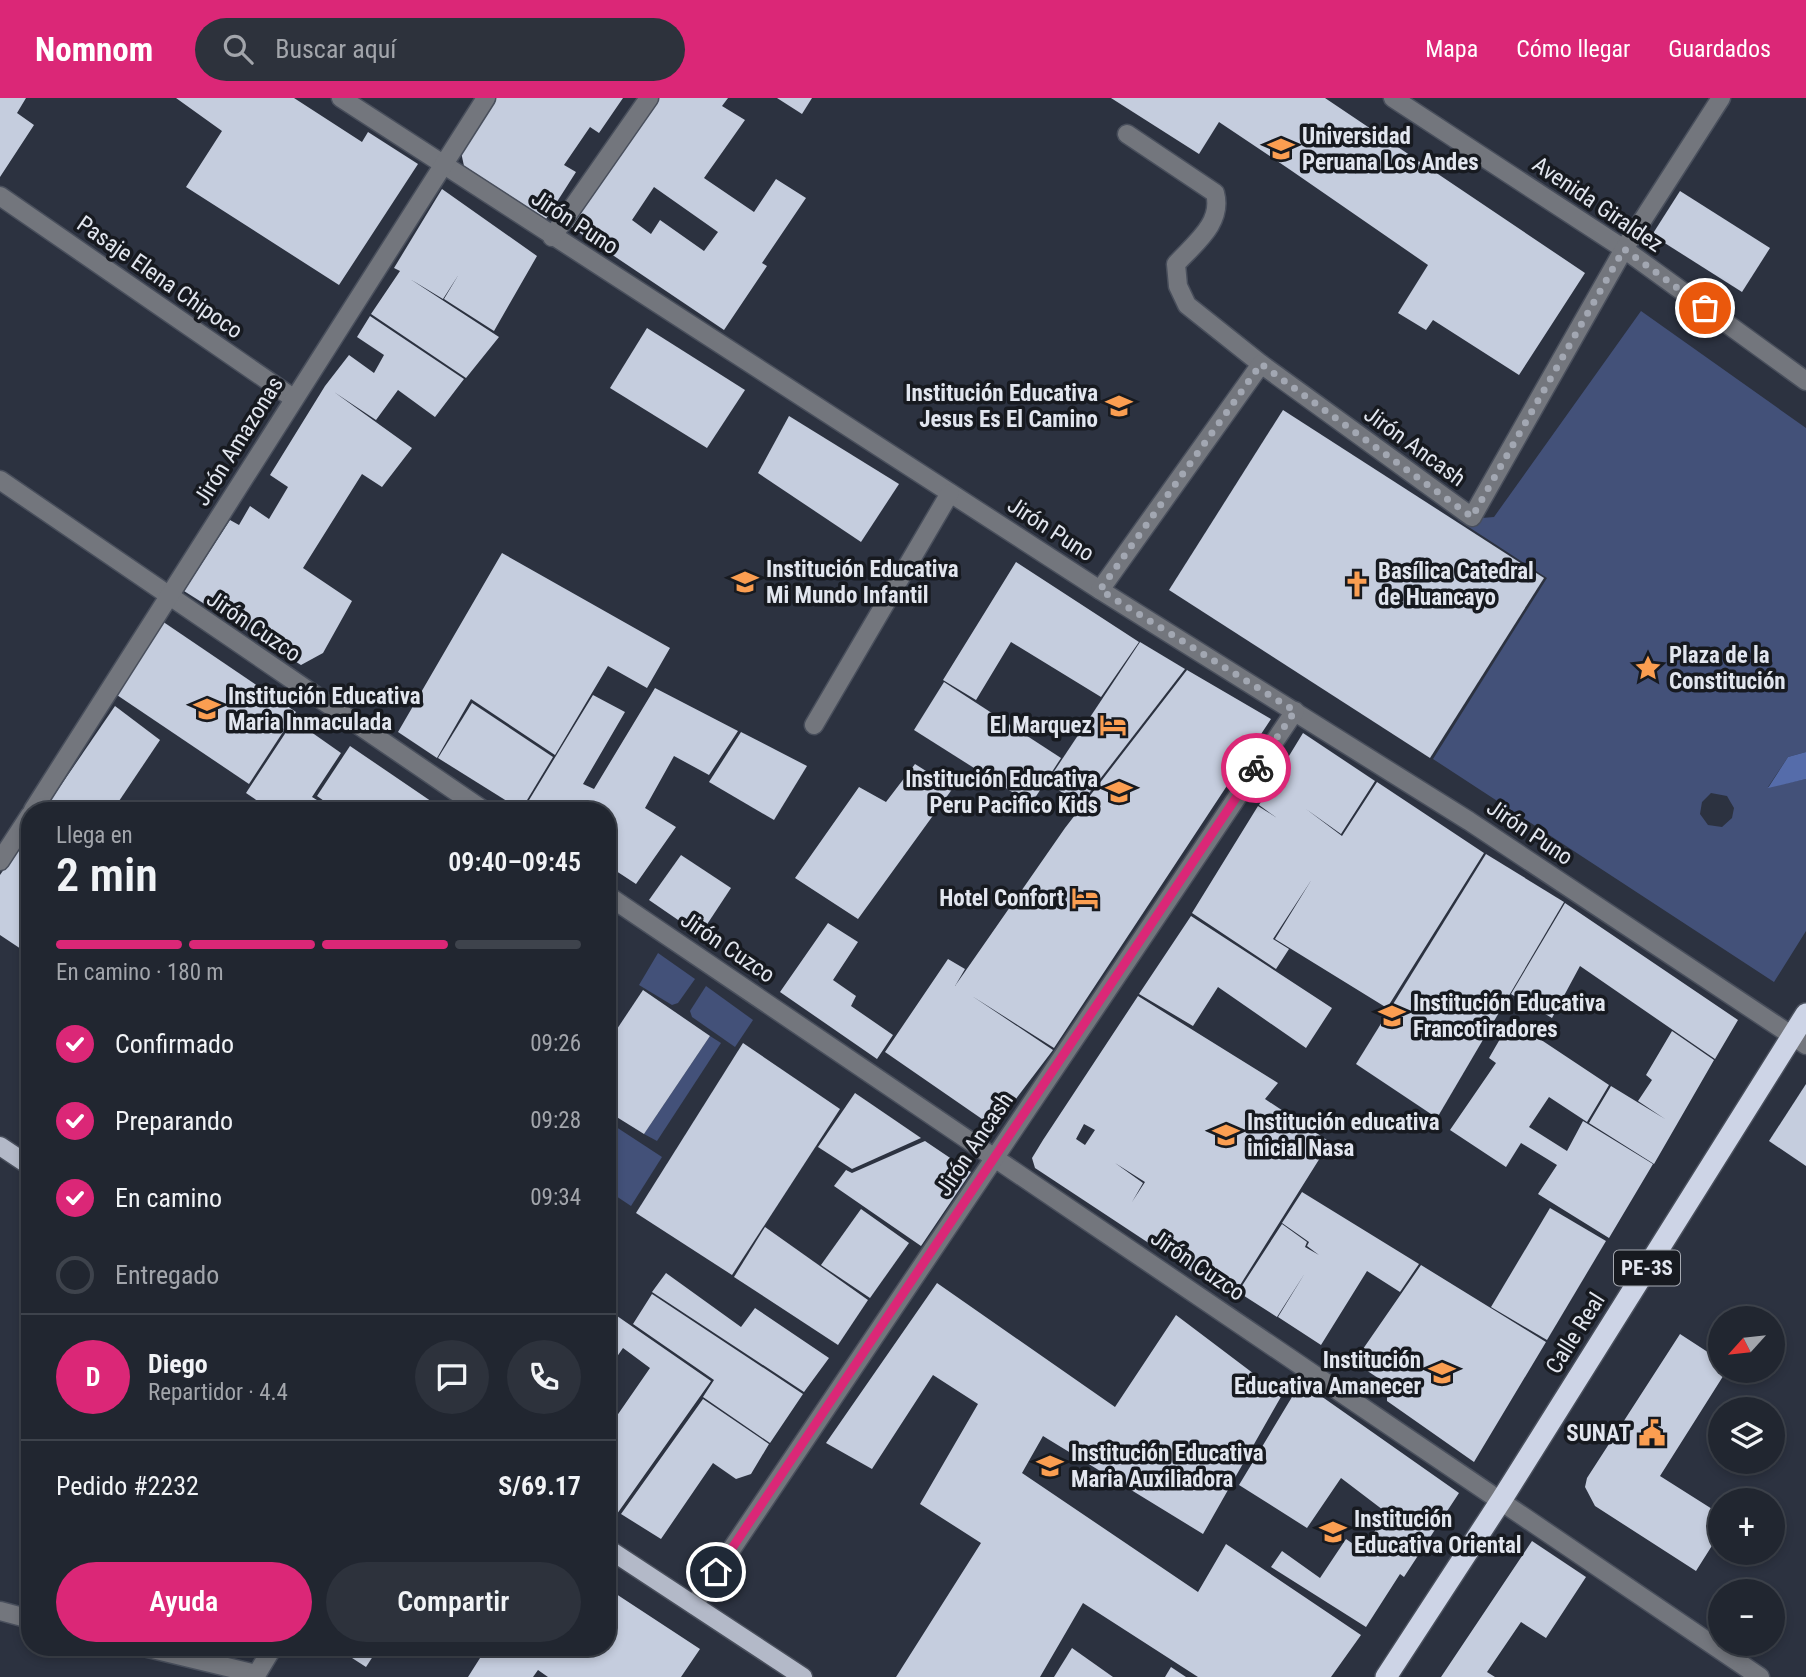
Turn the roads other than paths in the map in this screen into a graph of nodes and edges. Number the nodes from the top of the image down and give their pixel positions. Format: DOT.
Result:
graph roads {
  1 [pos="341,98"];
  2 [pos="486,98"];
  3 [pos="649,98"];
  4 [pos="1393,98"];
  5 [pos="1721,98"];
  6 [pos="1127,134"];
  7 [pos="444,163"];
  8 [pos="0,196"];
  9 [pos="552,237"];
  10 [pos="1624,249"];
  11 [pos="1261,364"];
  12 [pos="1806,381"];
  13 [pos="293,398"];
  14 [pos="0,480"];
  15 [pos="950,493"];
  16 [pos="1100,590"];
  17 [pos="170,598"];
  18 [pos="1295,711"];
  19 [pos="814,725"];
  20 [pos="38,802"];
  21 [pos="470,802"];
  22 [pos="21,829"];
  23 [pos="0,861"];
  24 [pos="616,901"];
  25 [pos="1806,1014"];
  26 [pos="1800,1040"];
  27 [pos="0,1146"];
  28 [pos="995,1157"];
  29 [pos="21,1160"];
  30 [pos="1502,1499"];
  31 [pos="616,1554"];
  32 [pos="694,1605"];
  33 [pos="0,1611"];
  34 [pos="21,1617"];
  35 [pos="178,1656"];
  36 [pos="268,1656"];
  37 [pos="255,1676"];
  38 [pos="803,1677"];
  39 [pos="1386,1677"];
  40 [pos="1760,1677"];
  1 -- 7 [label="street, Jirón Puno"];
  2 -- 7 [label="street, Jirón Amazonas"];
  3 -- 9 [label="street"];
  4 -- 10 [label="street, Avenida Giraldez"];
  5 -- 10 [label="street, Jirón Ancash"];
  6 -- 11 [label="street"];
  7 -- 9 [label="street, Jirón Puno"];
  7 -- 13 [label="street, Jirón Amazonas"];
  8 -- 13 [label="street, Pasaje Elena Chipoco"];
  9 -- 15 [label="street, Jirón Puno"];
  10 -- 11 [label="street, Jirón Ancash"];
  10 -- 12 [label="street, Avenida Giraldez"];
  11 -- 16 [label="street"];
  13 -- 17 [label="street, Jirón Amazonas"];
  14 -- 17 [label="street, Jirón Cuzco"];
  15 -- 16 [label="street, Jirón Puno"];
  15 -- 19 [label="street"];
  16 -- 18 [label="street, Jirón Puno"];
  17 -- 20 [label="street, Jirón Amazonas"];
  17 -- 21 [label="street, Jirón Cuzco"];
  18 -- 26 [label="street, Jirón Puno"];
  18 -- 28 [label="street, Jirón Ancash"];
  22 -- 23 [label="street"];
  24 -- 28 [label="street, Jirón Cuzco"];
  25 -- 26 [label="highway, Calle Real / PE-3S"];
  26 -- 30 [label="highway, Calle Real / PE-3S"];
  27 -- 29 [label="main road"];
  28 -- 30 [label="street, Jirón Cuzco"];
  28 -- 32 [label="street, Jirón Ancash"];
  30 -- 39 [label="highway, Calle Real / PE-3S"];
  30 -- 40 [label="street, Jirón Cuzco"];
  31 -- 32 [label="main road"];
  32 -- 38 [label="main road"];
  33 -- 34 [label="street"];
  35 -- 37 [label="street"];
  36 -- 37 [label="street"];
}
